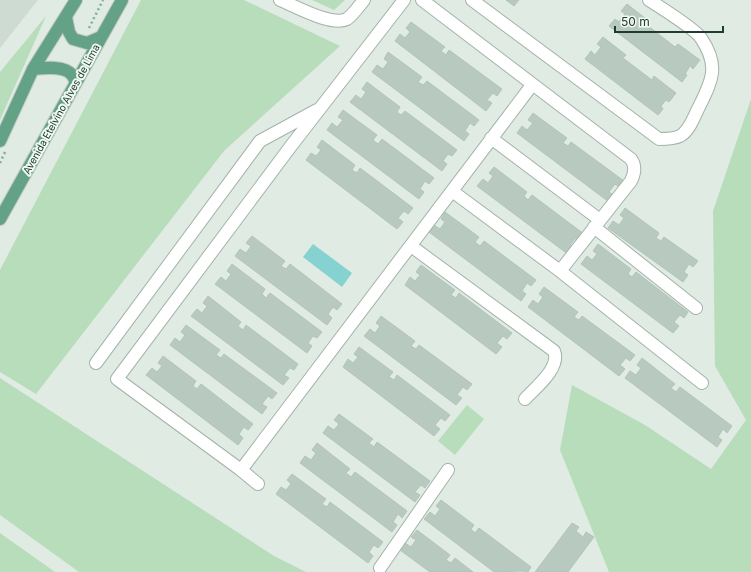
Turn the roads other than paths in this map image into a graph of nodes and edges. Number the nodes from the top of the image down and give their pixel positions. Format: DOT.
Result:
graph roads {
  1 [pos="76,0"];
  2 [pos="122,0"];
  3 [pos="280,0"];
  4 [pos="364,0"];
  5 [pos="404,0"];
  6 [pos="422,0"];
  7 [pos="472,0"];
  8 [pos="649,0"];
  9 [pos="66,17"];
  10 [pos="101,37"];
  11 [pos="33,69"];
  12 [pos="76,84"];
  13 [pos="532,84"];
  14 [pos="320,109"];
  15 [pos="491,138"];
  16 [pos="0,141"];
  17 [pos="452,191"];
  18 [pos="0,219"];
  19 [pos="597,224"];
  20 [pos="411,246"];
  21 [pos="560,271"];
  22 [pos="696,308"];
  23 [pos="96,363"];
  24 [pos="702,382"];
  25 [pos="525,398"];
  26 [pos="242,470"];
  27 [pos="448,470"];
  28 [pos="258,484"];
  29 [pos="380,568"];
  1 -- 9 [label="main road"];
  2 -- 10 [label="main road, Avenida Etelvino Alves de Lima"];
  3 -- 4 [label="street"];
  5 -- 14 [label="street"];
  6 -- 13 [label="street"];
  7 -- 8 [label="street"];
  9 -- 10 [label="main road"];
  9 -- 11 [label="main road"];
  10 -- 12 [label="main road, Avenida Etelvino Alves de Lima"];
  11 -- 12 [label="main road"];
  11 -- 16 [label="main road"];
  12 -- 18 [label="main road, Avenida Etelvino Alves de Lima"];
  13 -- 15 [label="street"];
  13 -- 19 [label="street"];
  14 -- 23 [label="street"];
  14 -- 26 [label="street"];
  15 -- 17 [label="street"];
  15 -- 19 [label="street"];
  17 -- 20 [label="street"];
  17 -- 21 [label="street"];
  19 -- 21 [label="street"];
  19 -- 22 [label="street"];
  20 -- 25 [label="street"];
  20 -- 26 [label="street"];
  21 -- 24 [label="street"];
  26 -- 28 [label="street"];
  27 -- 29 [label="street"];
}
